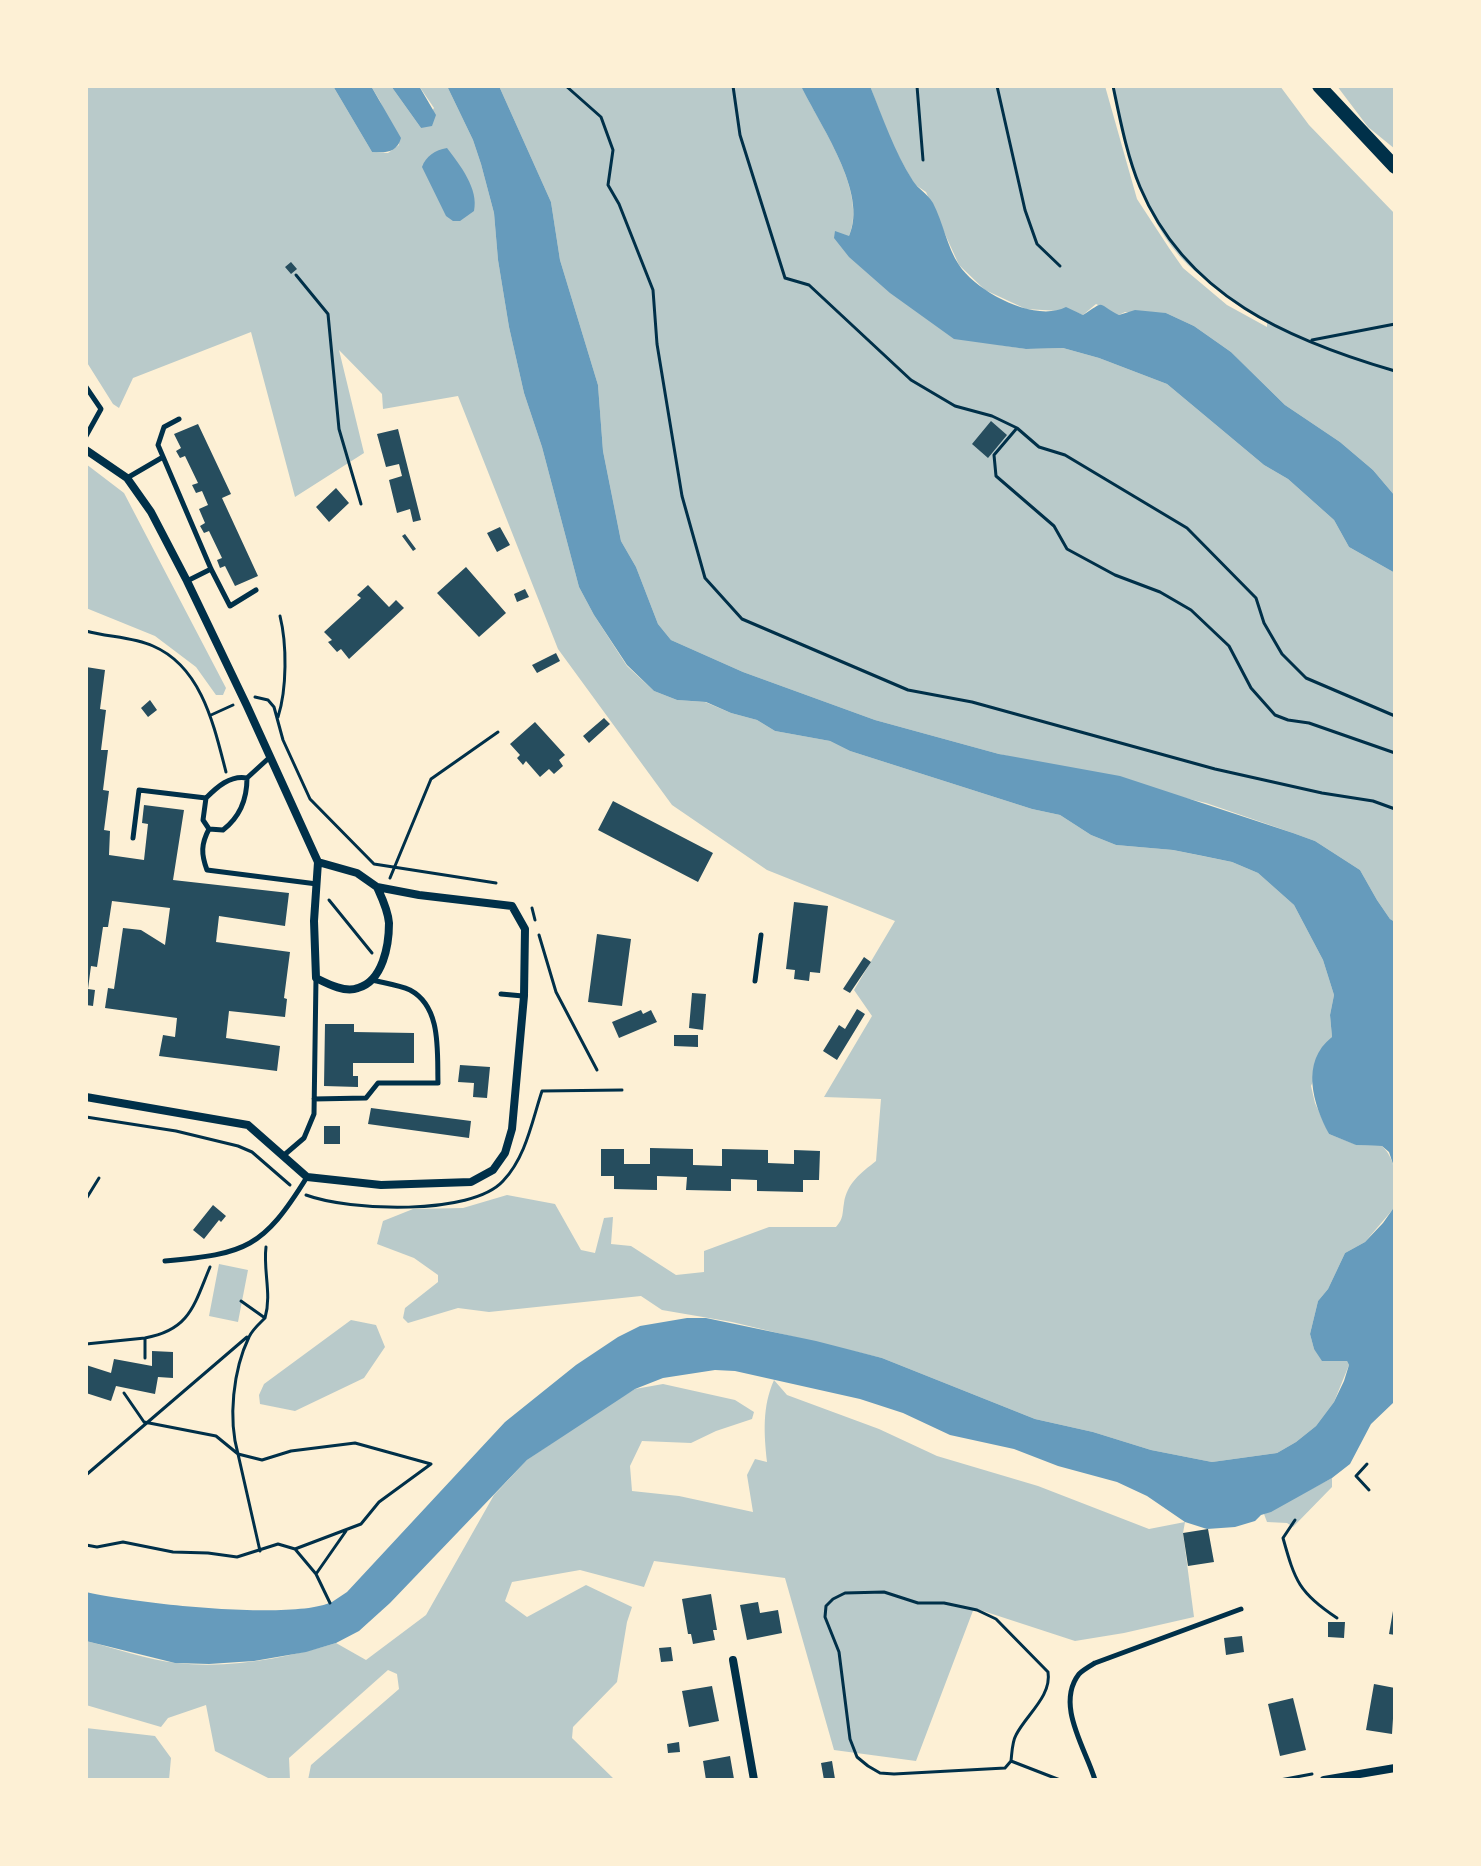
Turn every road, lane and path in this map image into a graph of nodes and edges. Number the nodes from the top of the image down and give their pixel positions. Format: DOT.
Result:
graph roads {
  1 [pos="566,86"];
  2 [pos="733,86"];
  3 [pos="917,86"];
  4 [pos="997,86"];
  5 [pos="1113,86"];
  6 [pos="1319,86"];
  7 [pos="923,160"];
  8 [pos="1395,167"];
  9 [pos="1060,266"];
  10 [pos="296,275"];
  11 [pos="1395,324"];
  12 [pos="1309,341"];
  13 [pos="1395,371"];
  14 [pos="86,387"];
  15 [pos="179,419"];
  16 [pos="1017,428"];
  17 [pos="86,436"];
  18 [pos="86,450"];
  19 [pos="163,457"];
  20 [pos="127,478"];
  21 [pos="361,504"];
  22 [pos="211,569"];
  23 [pos="187,581"];
  24 [pos="256,590"];
  25 [pos="280,616"];
  26 [pos="86,631"];
  27 [pos="245,700"];
  28 [pos="211,715"];
  29 [pos="1395,716"];
  30 [pos="278,717"];
  31 [pos="498,732"];
  32 [pos="1395,753"];
  33 [pos="270,756"];
  34 [pos="247,778"];
  35 [pos="229,780"];
  36 [pos="206,798"];
  37 [pos="1395,809"];
  38 [pos="209,829"];
  39 [pos="133,838"];
  40 [pos="318,862"];
  41 [pos="396,868"];
  42 [pos="496,883"];
  43 [pos="317,884"];
  44 [pos="377,887"];
  45 [pos="532,908"];
  46 [pos="761,935"];
  47 [pos="382,965"];
  48 [pos="316,978"];
  49 [pos="372,980"];
  50 [pos="755,981"];
  51 [pos="501,994"];
  52 [pos="524,996"];
  53 [pos="597,1070"];
  54 [pos="622,1090"];
  55 [pos="86,1097"];
  56 [pos="314,1099"];
  57 [pos="86,1117"];
  58 [pos="283,1156"];
  59 [pos="307,1177"];
  60 [pos="99,1178"];
  61 [pos="298,1192"];
  62 [pos="86,1199"];
  63 [pos="268,1231"];
  64 [pos="214,1257"];
  65 [pos="165,1261"];
  66 [pos="241,1301"];
  67 [pos="265,1318"];
  68 [pos="249,1335"];
  69 [pos="145,1338"];
  70 [pos="86,1344"];
  71 [pos="145,1358"];
  72 [pos="124,1393"];
  73 [pos="148,1423"];
  74 [pos="238,1454"];
  75 [pos="1367,1464"];
  76 [pos="86,1475"];
  77 [pos="1369,1490"];
  78 [pos="1295,1520"];
  79 [pos="347,1531"];
  80 [pos="86,1545"];
  81 [pos="295,1549"];
  82 [pos="260,1551"];
  83 [pos="316,1574"];
  84 [pos="330,1603"];
  85 [pos="1241,1609"];
  86 [pos="1337,1618"];
  87 [pos="733,1660"];
  88 [pos="1011,1761"];
  89 [pos="1395,1768"];
  90 [pos="754,1780"];
  91 [pos="1060,1780"];
  92 [pos="1095,1780"];
  93 [pos="1324,1780"];
  1 -- 37 [label="path"];
  2 -- 16 [label="path"];
  3 -- 7 [label="path"];
  4 -- 9 [label="path"];
  5 -- 12 [label="path"];
  6 -- 8 [label="main road"];
  10 -- 21 [label="path"];
  11 -- 12 [label="path"];
  12 -- 13 [label="path"];
  14 -- 17 [label="lane"];
  15 -- 19 [label="lane"];
  16 -- 29 [label="path"];
  16 -- 32 [label="path"];
  18 -- 20 [label="street"];
  19 -- 20 [label="lane"];
  19 -- 22 [label="lane"];
  20 -- 23 [label="street"];
  22 -- 23 [label="lane"];
  22 -- 24 [label="lane"];
  23 -- 27 [label="street"];
  25 -- 30 [label="path"];
  26 -- 28 [label="path"];
  27 -- 28 [label="path"];
  27 -- 30 [label="path"];
  27 -- 33 [label="street"];
  28 -- 35 [label="path"];
  30 -- 41 [label="path"];
  31 -- 41 [label="path"];
  33 -- 34 [label="lane"];
  33 -- 40 [label="street"];
  34 -- 35 [label="lane"];
  34 -- 38 [label="lane"];
  35 -- 36 [label="lane"];
  36 -- 38 [label="lane"];
  36 -- 39 [label="lane"];
  38 -- 43 [label="lane"];
  40 -- 43 [label="street"];
  40 -- 44 [label="street"];
  41 -- 42 [label="path"];
  41 -- 44 [label="path"];
  43 -- 47 [label="path"];
  43 -- 48 [label="street"];
  44 -- 47 [label="street"];
  44 -- 52 [label="street"];
  45 -- 53 [label="path"];
  46 -- 50 [label="lane"];
  47 -- 49 [label="street"];
  48 -- 49 [label="street"];
  48 -- 56 [label="lane"];
  49 -- 56 [label="lane"];
  51 -- 52 [label="lane"];
  52 -- 59 [label="street"];
  54 -- 61 [label="path"];
  55 -- 58 [label="street"];
  56 -- 58 [label="lane"];
  57 -- 61 [label="path"];
  58 -- 59 [label="street"];
  59 -- 61 [label="lane"];
  60 -- 62 [label="path"];
  61 -- 63 [label="lane"];
  63 -- 64 [label="lane"];
  63 -- 67 [label="path"];
  64 -- 65 [label="lane"];
  64 -- 69 [label="path"];
  66 -- 67 [label="path"];
  67 -- 68 [label="path"];
  68 -- 73 [label="path"];
  68 -- 74 [label="path"];
  69 -- 70 [label="path"];
  69 -- 71 [label="path"];
  72 -- 73 [label="path"];
  73 -- 74 [label="path"];
  73 -- 76 [label="path"];
  74 -- 79 [label="path"];
  74 -- 82 [label="path"];
  75 -- 77 [label="path"];
  78 -- 86 [label="path"];
  79 -- 81 [label="path"];
  79 -- 83 [label="path"];
  80 -- 82 [label="path"];
  81 -- 82 [label="path"];
  81 -- 83 [label="path"];
  83 -- 84 [label="path"];
  85 -- 92 [label="lane"];
  87 -- 90 [label="street"];
  88 -- 88 [label="path"];
  88 -- 91 [label="path"];
  89 -- 93 [label="street"];
}
